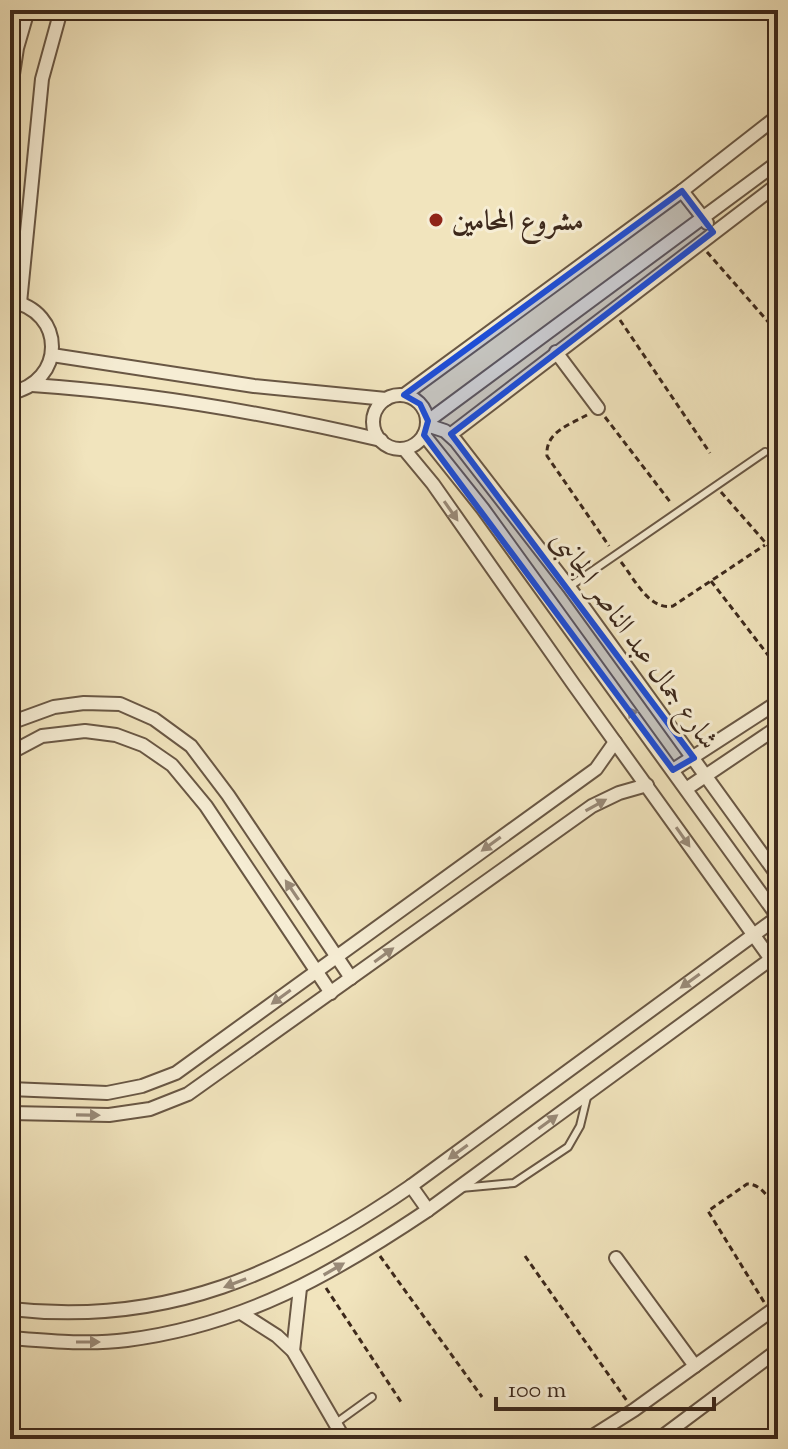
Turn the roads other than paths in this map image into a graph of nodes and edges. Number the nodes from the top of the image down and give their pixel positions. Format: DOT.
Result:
graph roads {
  1 [pos="28,10"];
  2 [pos="61,10"];
  3 [pos="10,94"];
  4 [pos="778,116"];
  5 [pos="778,162"];
  6 [pos="762,174"];
  7 [pos="776,189"];
  8 [pos="682,191"];
  9 [pos="703,218"];
  10 [pos="713,232"];
  11 [pos="15,302"];
  12 [pos="556,352"];
  13 [pos="52,355"];
  14 [pos="32,385"];
  15 [pos="10,393"];
  16 [pos="404,395"];
  17 [pos="386,399"];
  18 [pos="598,408"];
  19 [pos="426,427"];
  20 [pos="450,435"];
  21 [pos="381,440"];
  22 [pos="404,449"];
  23 [pos="765,452"];
  24 [pos="569,587"];
  25 [pos="778,702"];
  26 [pos="10,723"];
  27 [pos="778,727"];
  28 [pos="615,742"];
  29 [pos="10,753"];
  30 [pos="694,758"];
  31 [pos="673,770"];
  32 [pos="707,776"];
  33 [pos="647,785"];
  34 [pos="686,789"];
  35 [pos="778,876"];
  36 [pos="778,917"];
  37 [pos="753,935"];
  38 [pos="336,955"];
  39 [pos="775,964"];
  40 [pos="318,971"];
  41 [pos="351,978"];
  42 [pos="331,993"];
  43 [pos="10,1089"];
  44 [pos="587,1093"];
  45 [pos="10,1113"];
  46 [pos="411,1186"];
  47 [pos="457,1188"];
  48 [pos="428,1210"];
  49 [pos="616,1258"];
  50 [pos="300,1288"];
  51 [pos="774,1308"];
  52 [pos="10,1309"];
  53 [pos="241,1313"];
  54 [pos="10,1338"];
  55 [pos="778,1350"];
  56 [pos="293,1351"];
  57 [pos="695,1366"];
  58 [pos="372,1397"];
  59 [pos="335,1424"];
  60 [pos="343,1437"];
  61 [pos="588,1439"];
  62 [pos="659,1439"];
  1 -- 3 [label="street"];
  2 -- 11 [label="street"];
  4 -- 8 [label="street"];
  5 -- 6 [label="street"];
  6 -- 7 [label="street"];
  6 -- 9 [label="street"];
  7 -- 10 [label="street"];
  8 -- 9 [label="street"];
  8 -- 16 [label="street"];
  9 -- 10 [label="street"];
  9 -- 19 [label="street"];
  10 -- 12 [label="street"];
  11 -- 13 [label="street"];
  12 -- 18 [label="street"];
  12 -- 20 [label="street"];
  13 -- 14 [label="street"];
  13 -- 17 [label="street"];
  14 -- 15 [label="street"];
  14 -- 21 [label="street"];
  16 -- 17 [label="street"];
  16 -- 19 [label="street"];
  17 -- 21 [label="street"];
  19 -- 20 [label="street, شارع جمال عبد الناصر الجانبى"];
  19 -- 22 [label="street"];
  31 -- 19 [label="street, one-way"];
  20 -- 24 [label="street, شارع جمال عبد الناصر الجانبى"];
  21 -- 22 [label="street"];
  22 -- 28 [label="street, one-way"];
  23 -- 24 [label="lane"];
  24 -- 30 [label="street, شارع جمال عبد الناصر الجانبى"];
  25 -- 30 [label="street"];
  38 -- 26 [label="street, one-way"];
  27 -- 32 [label="street"];
  28 -- 33 [label="street"];
  28 -- 38 [label="street, one-way"];
  29 -- 40 [label="street"];
  30 -- 31 [label="street"];
  30 -- 32 [label="street, شارع جمال عبد الناصر الجانبى"];
  31 -- 34 [label="street"];
  32 -- 34 [label="street"];
  32 -- 35 [label="street, شارع جمال عبد الناصر الجانبى"];
  33 -- 37 [label="street, one-way"];
  41 -- 33 [label="street, one-way"];
  34 -- 36 [label="street"];
  36 -- 37 [label="street"];
  37 -- 39 [label="street"];
  37 -- 46 [label="street, one-way"];
  38 -- 40 [label="street"];
  38 -- 41 [label="street"];
  39 -- 44 [label="street"];
  40 -- 42 [label="street"];
  40 -- 43 [label="street, one-way"];
  41 -- 42 [label="street"];
  45 -- 42 [label="street, one-way"];
  47 -- 44 [label="street, one-way"];
  44 -- 47 [label="lane"];
  46 -- 48 [label="street"];
  46 -- 52 [label="street, one-way"];
  47 -- 48 [label="street"];
  50 -- 48 [label="street, one-way"];
  49 -- 57 [label="street"];
  50 -- 53 [label="street"];
  50 -- 56 [label="street"];
  51 -- 57 [label="street"];
  54 -- 53 [label="street, one-way"];
  53 -- 56 [label="street"];
  55 -- 62 [label="street"];
  56 -- 59 [label="street"];
  57 -- 61 [label="street"];
  58 -- 59 [label="lane"];
  59 -- 60 [label="street"];
}
